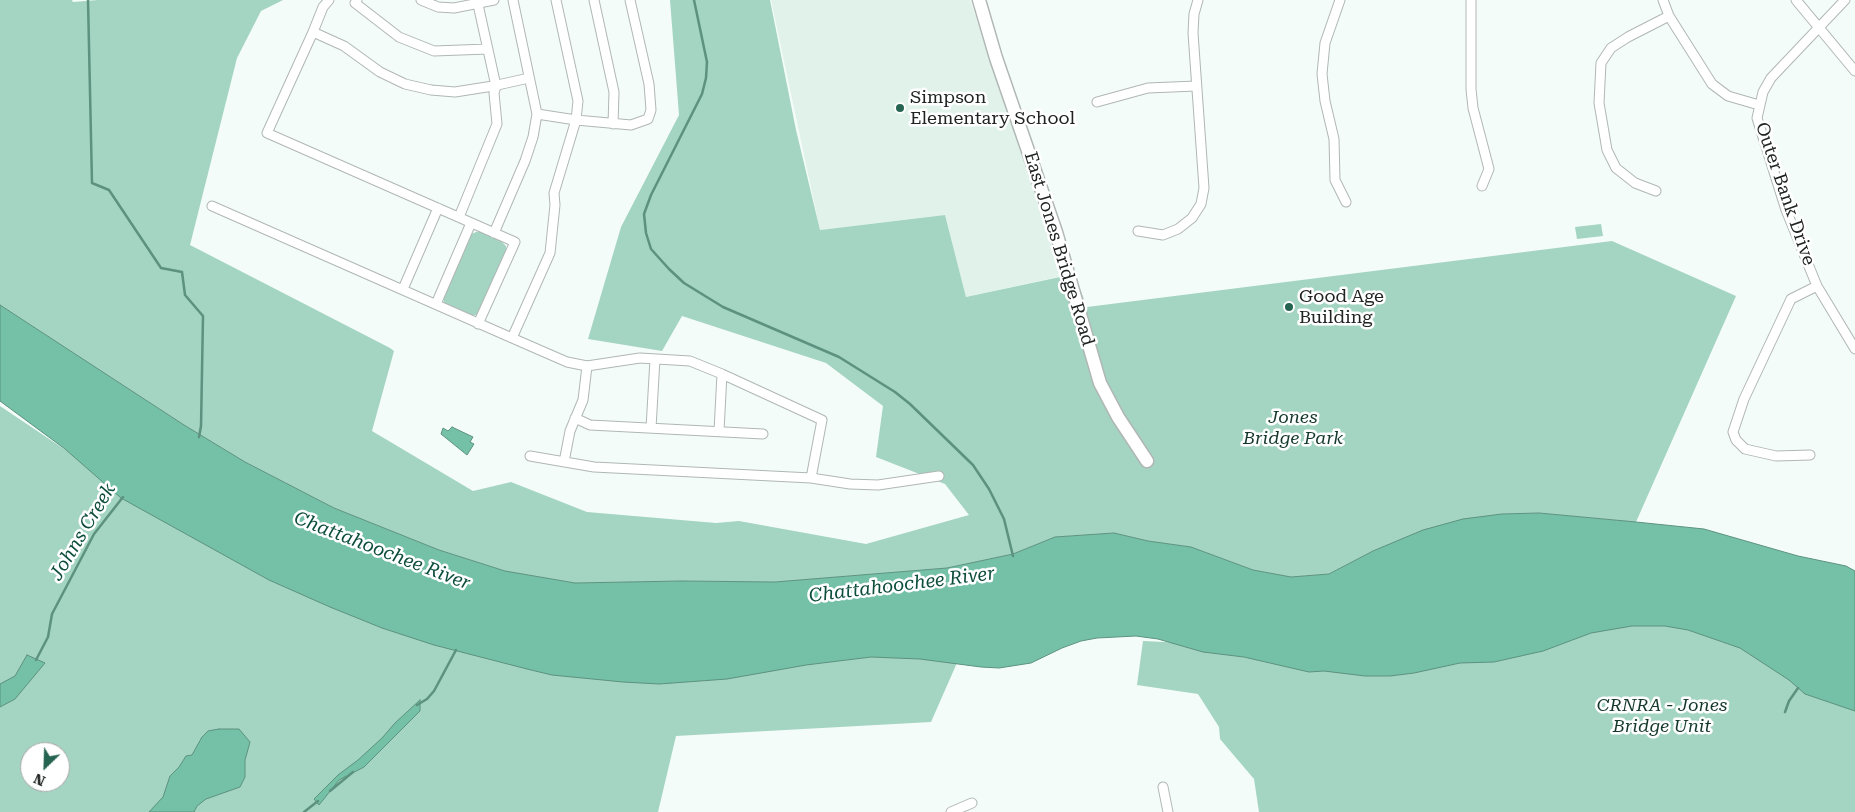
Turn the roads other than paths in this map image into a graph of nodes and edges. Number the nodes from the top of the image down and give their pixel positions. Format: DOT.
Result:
graph roads {
  1 [pos="329,0"];
  2 [pos="357,0"];
  3 [pos="421,0"];
  4 [pos="494,0"];
  5 [pos="513,0"];
  6 [pos="556,0"];
  7 [pos="594,0"];
  8 [pos="630,0"];
  9 [pos="979,0"];
  10 [pos="1198,0"];
  11 [pos="1340,0"];
  12 [pos="1471,0"];
  13 [pos="1663,0"];
  14 [pos="1796,0"];
  15 [pos="1845,0"];
  16 [pos="477,2"];
  17 [pos="1669,16"];
  18 [pos="1818,28"];
  19 [pos="313,32"];
  20 [pos="488,49"];
  21 [pos="1855,71"];
  22 [pos="529,78"];
  23 [pos="496,86"];
  24 [pos="1196,86"];
  25 [pos="1098,102"];
  26 [pos="1759,105"];
  27 [pos="537,114"];
  28 [pos="576,120"];
  29 [pos="613,124"];
  30 [pos="1482,186"];
  31 [pos="1656,191"];
  32 [pos="1346,202"];
  33 [pos="212,206"];
  34 [pos="438,208"];
  35 [pos="459,217"];
  36 [pos="471,222"];
  37 [pos="1138,231"];
  38 [pos="494,233"];
  39 [pos="1817,286"];
  40 [pos="403,289"];
  41 [pos="436,304"];
  42 [pos="478,324"];
  43 [pos="512,338"];
  44 [pos="1855,349"];
  45 [pos="655,359"];
  46 [pos="587,366"];
  47 [pos="722,374"];
  48 [pos="575,418"];
  49 [pos="651,428"];
  50 [pos="719,432"];
  51 [pos="763,434"];
  52 [pos="1810,455"];
  53 [pos="530,456"];
  54 [pos="1147,461"];
  55 [pos="564,462"];
  56 [pos="940,476"];
  57 [pos="811,478"];
  58 [pos="1163,787"];
  59 [pos="972,803"];
  60 [pos="951,812"];
  61 [pos="1168,812"];
  1 -- 19 [label="street"];
  2 -- 20 [label="street"];
  3 -- 16 [label="street"];
  4 -- 16 [label="street"];
  5 -- 22 [label="street"];
  6 -- 28 [label="street"];
  7 -- 29 [label="street"];
  8 -- 29 [label="street"];
  9 -- 54 [label="street, East Jones Bridge Road"];
  10 -- 24 [label="street"];
  11 -- 32 [label="street"];
  12 -- 30 [label="street"];
  13 -- 17 [label="street"];
  14 -- 18 [label="street"];
  15 -- 18 [label="street, Outer Bank Drive"];
  16 -- 20 [label="street"];
  17 -- 26 [label="street"];
  17 -- 31 [label="street"];
  18 -- 21 [label="street"];
  18 -- 26 [label="street, Outer Bank Drive"];
  19 -- 23 [label="street"];
  19 -- 34 [label="street"];
  20 -- 23 [label="street"];
  22 -- 23 [label="street"];
  22 -- 27 [label="street"];
  23 -- 35 [label="street"];
  24 -- 25 [label="street"];
  24 -- 37 [label="street"];
  26 -- 39 [label="street, Outer Bank Drive"];
  27 -- 28 [label="street"];
  27 -- 38 [label="street"];
  28 -- 29 [label="street"];
  28 -- 43 [label="street"];
  33 -- 40 [label="street"];
  34 -- 35 [label="street"];
  34 -- 40 [label="street"];
  35 -- 36 [label="street"];
  36 -- 38 [label="street"];
  36 -- 41 [label="street"];
  38 -- 42 [label="street"];
  39 -- 44 [label="street, Outer Bank Drive"];
  39 -- 52 [label="street"];
  40 -- 41 [label="street"];
  41 -- 42 [label="street"];
  42 -- 43 [label="street"];
  43 -- 46 [label="street"];
  45 -- 46 [label="street"];
  45 -- 47 [label="street"];
  45 -- 49 [label="street"];
  46 -- 48 [label="street"];
  47 -- 50 [label="street"];
  47 -- 57 [label="street"];
  48 -- 49 [label="street"];
  48 -- 55 [label="street"];
  49 -- 50 [label="street"];
  50 -- 51 [label="street"];
  53 -- 55 [label="street"];
  55 -- 57 [label="street"];
  56 -- 57 [label="street"];
  58 -- 61 [label="street"];
  59 -- 60 [label="street"];
}
